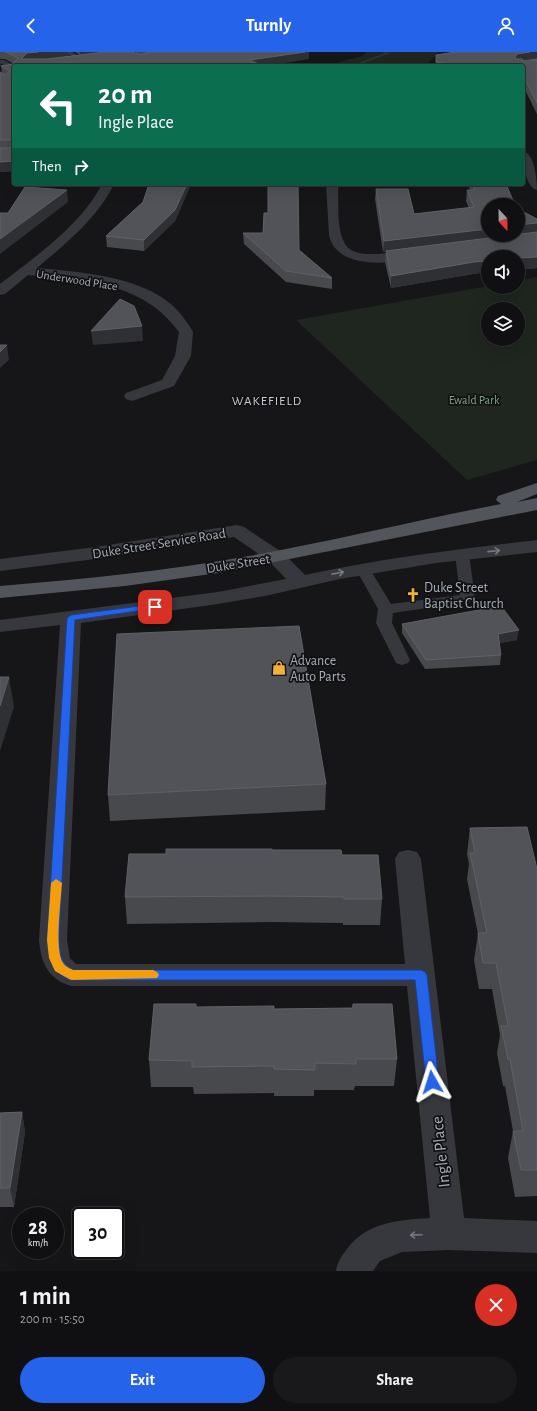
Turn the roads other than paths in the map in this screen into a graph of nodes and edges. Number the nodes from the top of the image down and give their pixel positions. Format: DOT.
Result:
graph roads {
  1 [pos="67,58"];
  2 [pos="93,58"];
  3 [pos="82,62"];
  4 [pos="1,65"];
  5 [pos="12,68"];
  6 [pos="525,156"];
  7 [pos="537,157"];
  8 [pos="525,158"];
  9 [pos="107,186"];
  10 [pos="332,186"];
  11 [pos="537,187"];
  12 [pos="428,252"];
  13 [pos="25,271"];
  14 [pos="0,292"];
  15 [pos="132,396"];
  16 [pos="537,488"];
  17 [pos="537,504"];
  18 [pos="473,514"];
  19 [pos="537,546"];
  20 [pos="462,554"];
  21 [pos="276,557"];
  22 [pos="0,565"];
  23 [pos="363,569"];
  24 [pos="300,582"];
  25 [pos="0,592"];
  26 [pos="386,609"];
  27 [pos="71,618"];
  28 [pos="0,626"];
  29 [pos="402,660"];
  30 [pos="408,859"];
  31 [pos="421,975"];
  32 [pos="448,1234"];
  33 [pos="537,1237"];
  34 [pos="354,1271"];
  1 -- 3 [label="street"];
  2 -- 3 [label="street"];
  4 -- 5 [label="street"];
  6 -- 7 [label="street"];
  8 -- 11 [label="street"];
  9 -- 13 [label="street"];
  10 -- 12 [label="street"];
  13 -- 14 [label="street"];
  13 -- 15 [label="street, Underwood Place"];
  16 -- 18 [label="main road, Duke Street"];
  17 -- 18 [label="main road, Duke Street"];
  18 -- 21 [label="main road, Duke Street"];
  20 -- 19 [label="street, one-way"];
  20 -- 23 [label="street"];
  20 -- 26 [label="lane"];
  21 -- 22 [label="street, Duke Street Service Road"];
  21 -- 24 [label="street, Duke Street Service Road"];
  21 -- 25 [label="main road, Duke Street"];
  24 -- 23 [label="street, one-way"];
  23 -- 26 [label="lane"];
  24 -- 27 [label="street"];
  26 -- 29 [label="lane"];
  27 -- 28 [label="street"];
  27 -- 31 [label="street"];
  30 -- 31 [label="street, Ingle Place"];
  31 -- 32 [label="street, Ingle Place"];
  32 -- 33 [label="street"];
  32 -- 34 [label="street, one-way"];
}
